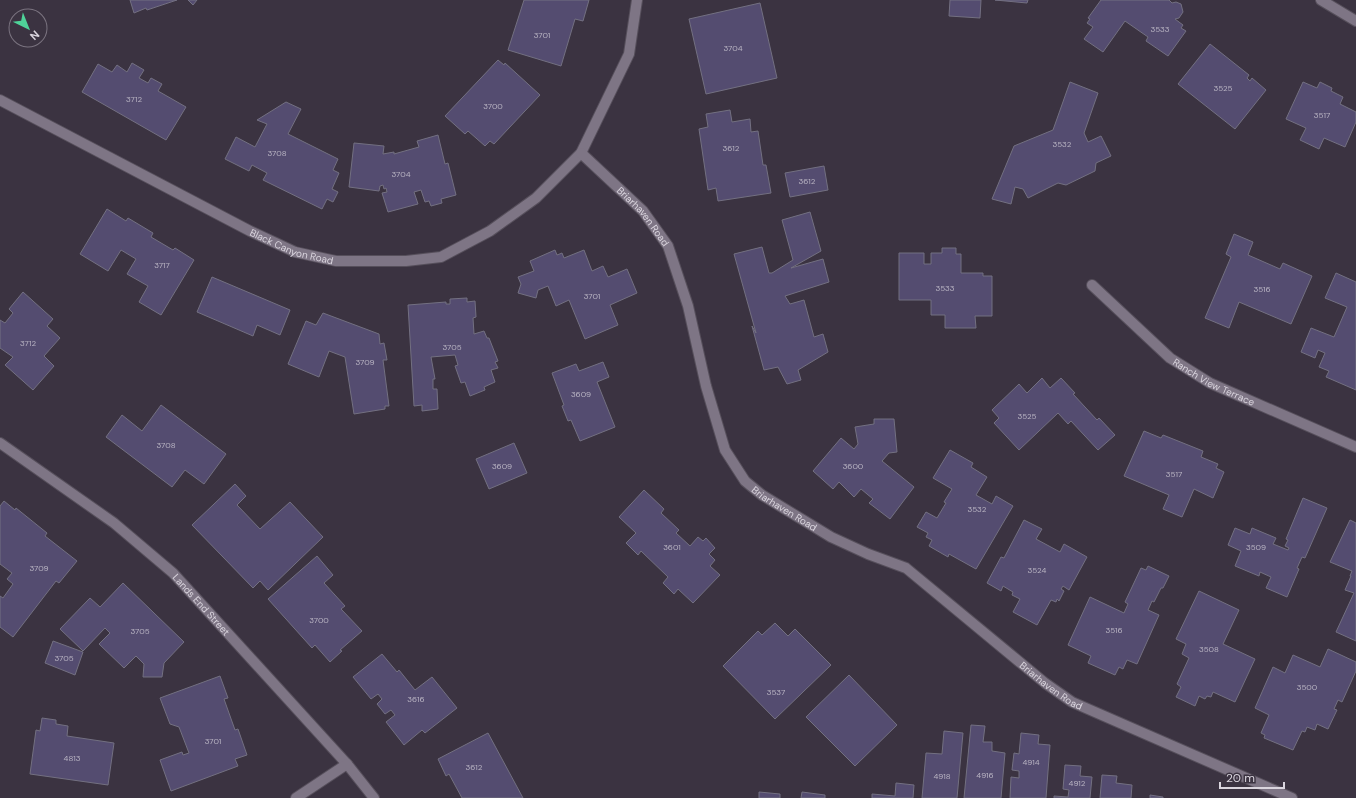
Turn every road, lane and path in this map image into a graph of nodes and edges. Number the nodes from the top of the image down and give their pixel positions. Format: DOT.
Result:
graph roads {
  1 [pos="637,0"];
  2 [pos="1320,0"];
  3 [pos="1356,21"];
  4 [pos="0,100"];
  5 [pos="581,154"];
  6 [pos="1092,285"];
  7 [pos="0,443"];
  8 [pos="1356,447"];
  9 [pos="347,764"];
  10 [pos="296,798"];
  11 [pos="374,798"];
  12 [pos="1292,798"];
  1 -- 5 [label="street"];
  2 -- 3 [label="street"];
  4 -- 5 [label="street, Black Canyon Road"];
  5 -- 12 [label="street, Briarhaven Road"];
  6 -- 8 [label="street, Ranch View Terrace"];
  7 -- 9 [label="street, Lands End Street"];
  9 -- 10 [label="street"];
  9 -- 11 [label="street, Lands End Street"];
}
